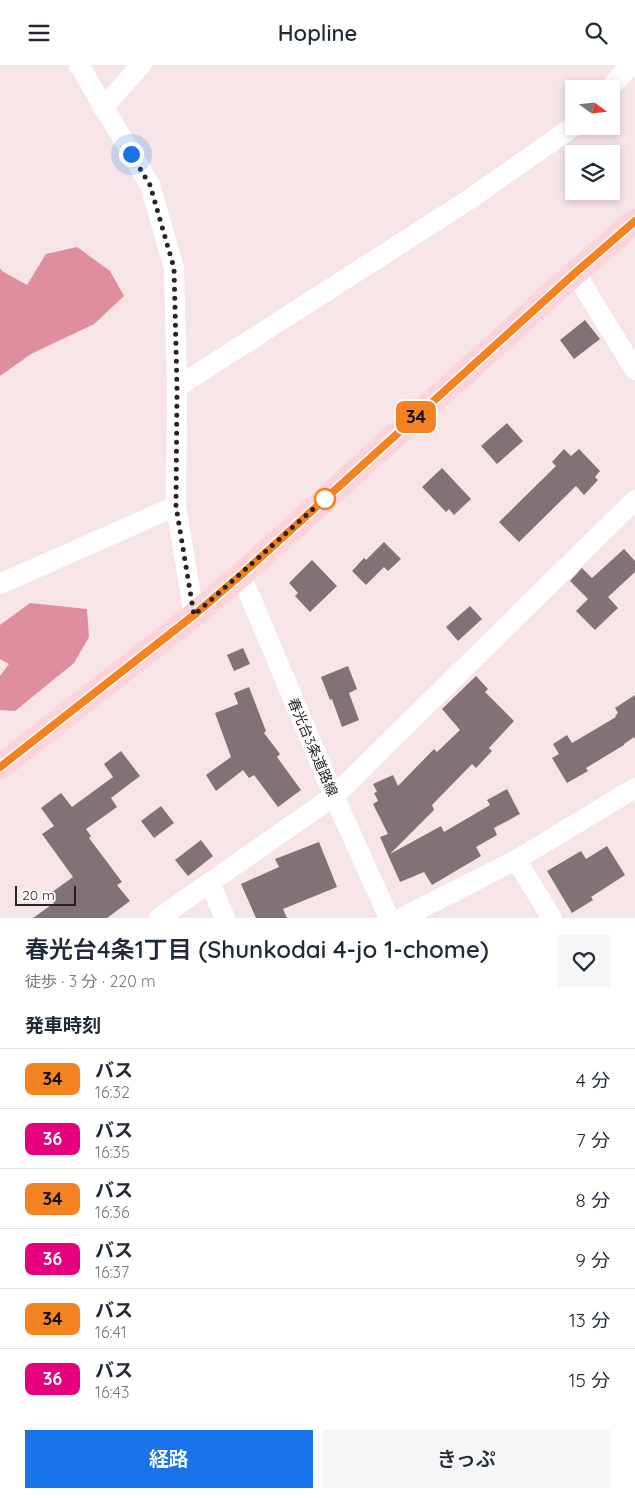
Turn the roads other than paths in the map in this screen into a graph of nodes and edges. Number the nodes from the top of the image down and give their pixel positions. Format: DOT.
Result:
graph roads {
  1 [pos="79,65"];
  2 [pos="141,65"];
  3 [pos="631,65"];
  4 [pos="617,80"];
  5 [pos="103,108"];
  6 [pos="565,132"];
  7 [pos="635,221"];
  8 [pos="575,273"];
  9 [pos="635,370"];
  10 [pos="177,387"];
  11 [pos="635,501"];
  12 [pos="176,506"];
  13 [pos="241,575"];
  14 [pos="0,584"];
  15 [pos="194,615"];
  16 [pos="0,767"];
  17 [pos="635,789"];
  18 [pos="334,796"];
  19 [pos="516,859"];
  20 [pos="210,883"];
  21 [pos="159,918"];
  22 [pos="225,918"];
  23 [pos="389,918"];
  24 [pos="402,918"];
  25 [pos="552,918"];
  1 -- 5 [label="street"];
  2 -- 5 [label="street"];
  3 -- 4 [label="street"];
  5 -- 10 [label="street"];
  6 -- 10 [label="street"];
  7 -- 8 [label="main road"];
  8 -- 9 [label="street"];
  8 -- 13 [label="main road"];
  10 -- 12 [label="street"];
  11 -- 18 [label="street"];
  12 -- 14 [label="street"];
  12 -- 15 [label="street"];
  13 -- 15 [label="main road"];
  13 -- 18 [label="street, 春光台3条道路線"];
  15 -- 16 [label="main road"];
  17 -- 19 [label="street"];
  18 -- 20 [label="street"];
  18 -- 23 [label="street, 春光台3条道路線"];
  19 -- 24 [label="street"];
  19 -- 25 [label="street"];
  20 -- 21 [label="street"];
  20 -- 22 [label="street"];
}
